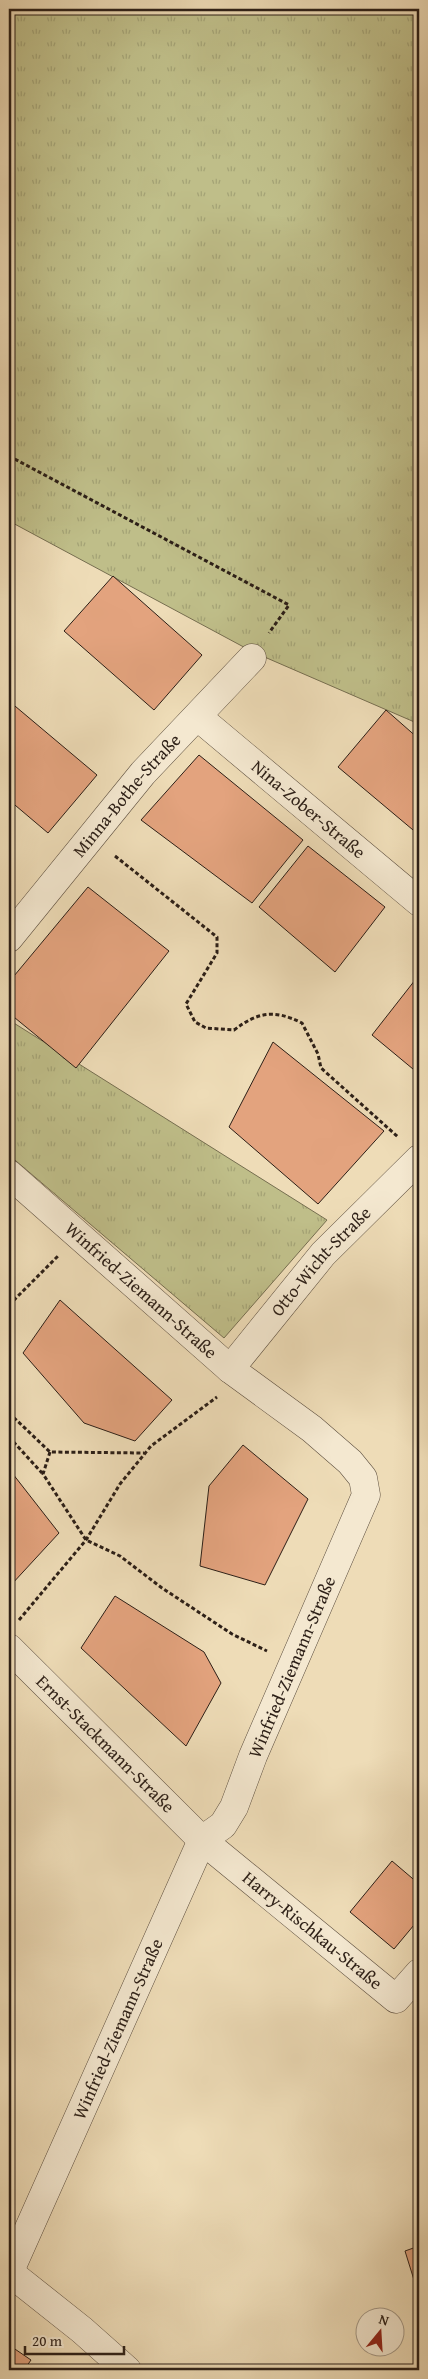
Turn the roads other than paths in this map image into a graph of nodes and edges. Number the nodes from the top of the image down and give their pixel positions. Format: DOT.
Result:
graph roads {
  1 [pos="252,658"];
  2 [pos="198,717"];
  3 [pos="419,902"];
  4 [pos="9,938"];
  5 [pos="419,1159"];
  6 [pos="9,1174"];
  7 [pos="230,1369"];
  8 [pos="9,1648"];
  9 [pos="202,1840"];
  10 [pos="419,1973"];
  11 [pos="9,2272"];
  12 [pos="127,2370"];
  1 -- 2 [label="street, Minna-Bothe-Straße"];
  2 -- 3 [label="street, Nina-Zober-Straße"];
  2 -- 4 [label="street, Minna-Bothe-Straße"];
  5 -- 7 [label="street, Otto-Wicht-Straße"];
  6 -- 7 [label="street, Winfried-Ziemann-Straße"];
  7 -- 9 [label="street, Winfried-Ziemann-Straße"];
  8 -- 9 [label="street, Ernst-Stackmann-Straße"];
  9 -- 10 [label="street, Harry-Rischkau-Straße"];
  9 -- 11 [label="street, Winfried-Ziemann-Straße"];
  11 -- 12 [label="street"];
}
